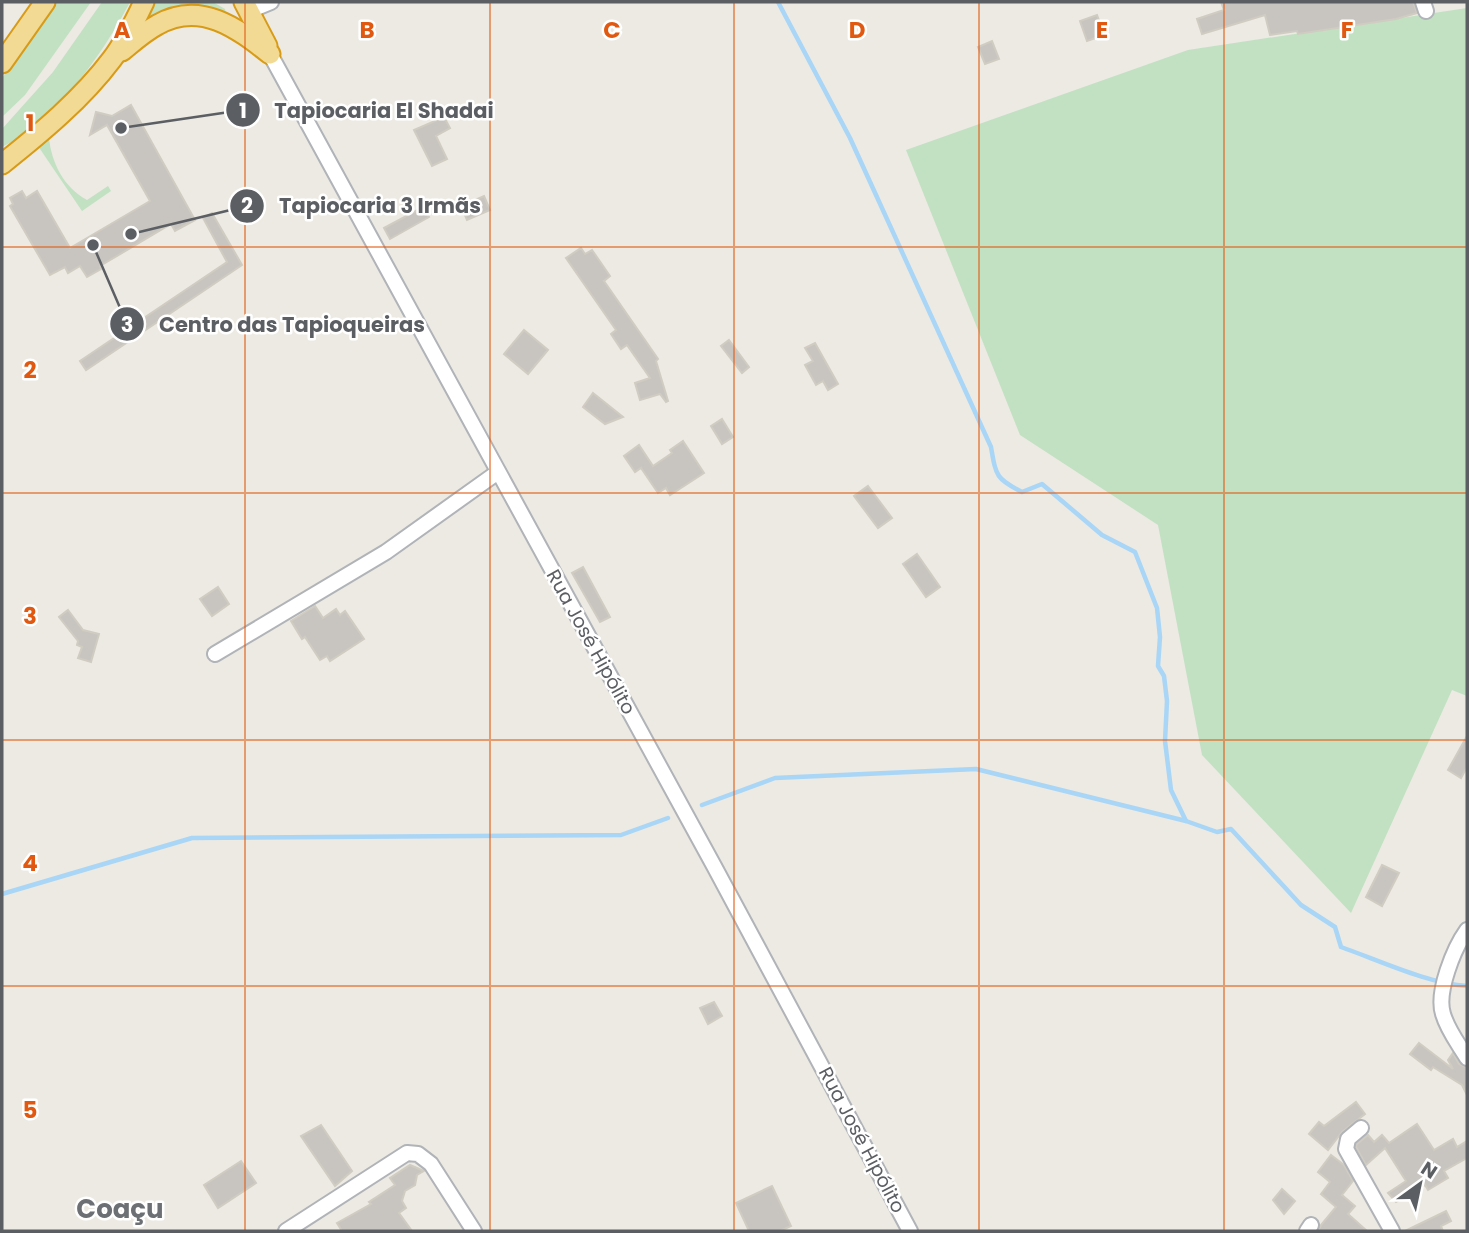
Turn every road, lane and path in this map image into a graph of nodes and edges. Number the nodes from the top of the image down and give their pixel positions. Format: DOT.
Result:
graph roads {
  1 [pos="45,2"];
  2 [pos="144,2"];
  3 [pos="271,2"];
  4 [pos="249,12"];
  5 [pos="234,27"];
  6 [pos="270,54"];
  7 [pos="113,58"];
  8 [pos="2,63"];
  9 [pos="2,164"];
  10 [pos="498,472"];
  11 [pos="215,654"];
  12 [pos="1467,930"];
  13 [pos="1467,1058"];
  14 [pos="1361,1128"];
  15 [pos="294,1229"];
  16 [pos="474,1231"];
  17 [pos="910,1231"];
  18 [pos="1392,1231"];
  1 -- 8 [label="highway"];
  2 -- 7 [label="highway"];
  3 -- 4 [label="street"];
  4 -- 5 [label="highway"];
  4 -- 6 [label="highway"];
  5 -- 6 [label="highway"];
  5 -- 7 [label="highway"];
  6 -- 10 [label="street, Rua José Hipólito"];
  7 -- 9 [label="highway"];
  10 -- 11 [label="street"];
  10 -- 17 [label="street, Rua José Hipólito"];
  12 -- 13 [label="street"];
  14 -- 18 [label="street"];
  15 -- 16 [label="street"];
}
